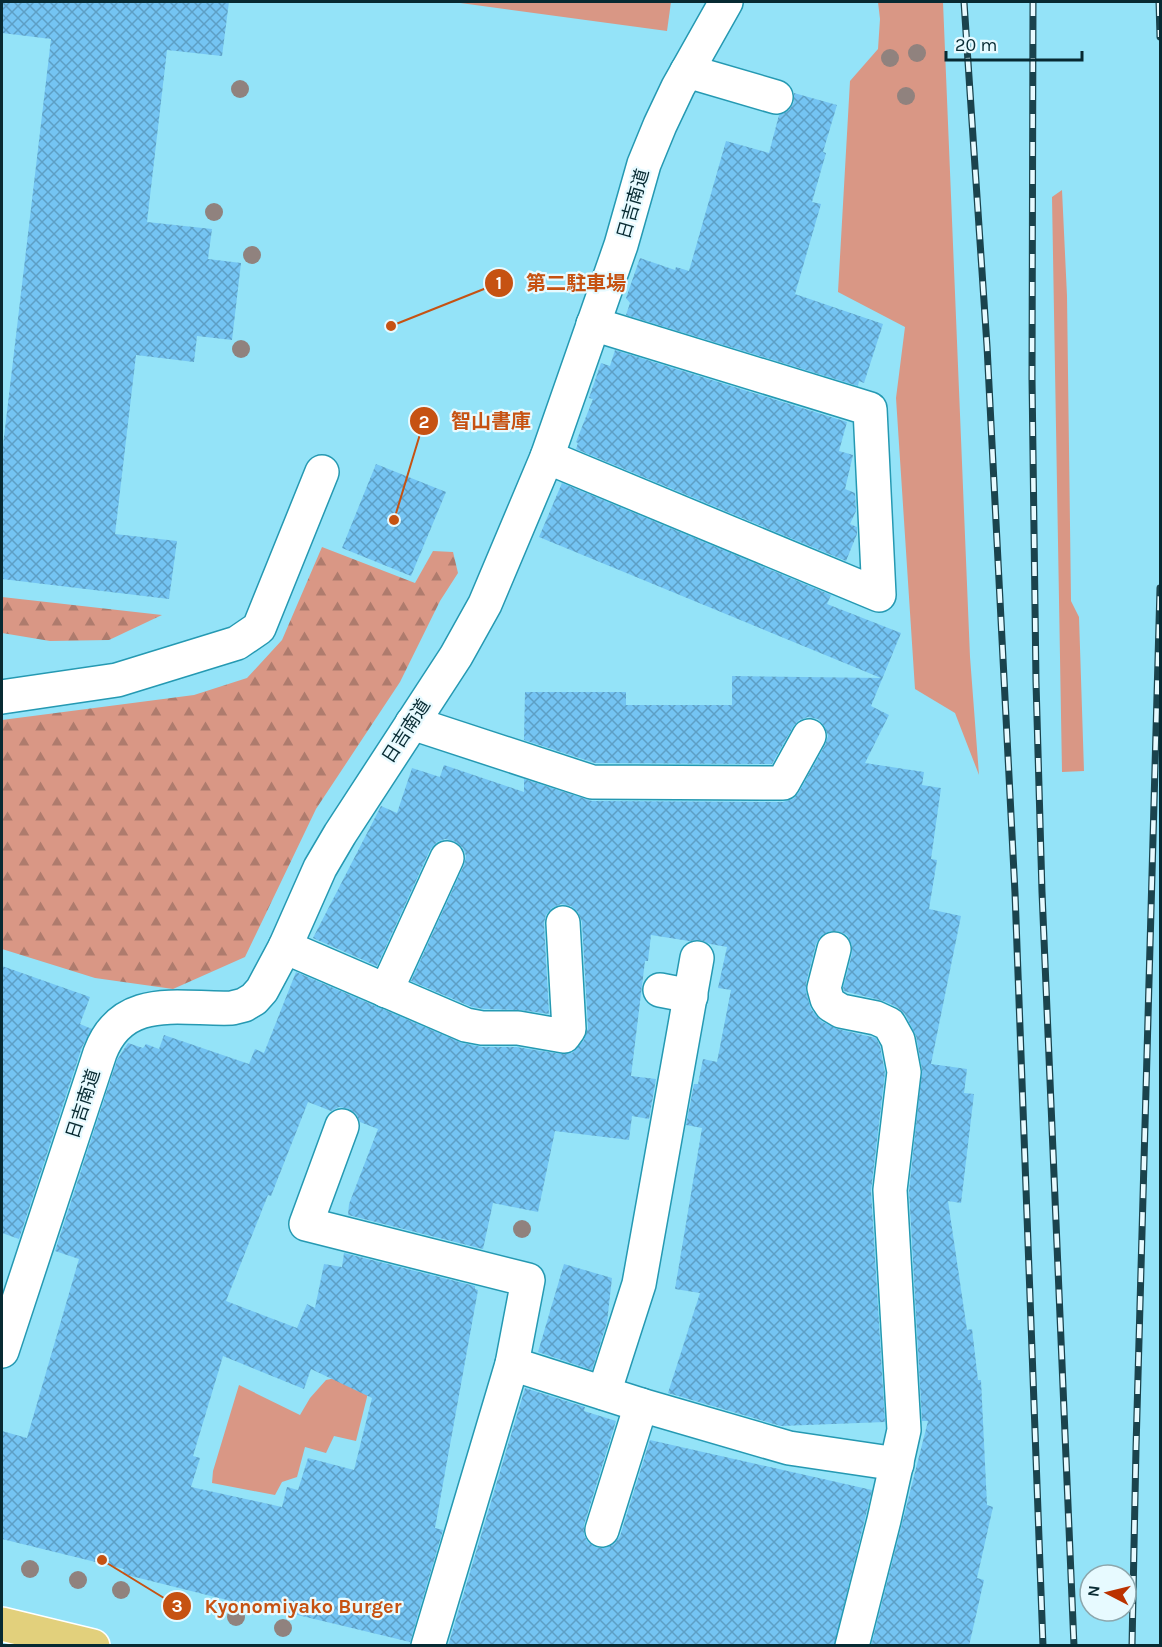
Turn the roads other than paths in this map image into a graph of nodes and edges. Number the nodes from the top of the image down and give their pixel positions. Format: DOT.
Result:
graph roads {
  1 [pos="726,2"];
  2 [pos="687,70"];
  3 [pos="776,97"];
  4 [pos="593,324"];
  5 [pos="547,458"];
  6 [pos="322,472"];
  7 [pos="2,697"];
  8 [pos="412,723"];
  9 [pos="809,736"];
  10 [pos="447,858"];
  11 [pos="563,923"];
  12 [pos="285,947"];
  13 [pos="834,948"];
  14 [pos="697,958"];
  15 [pos="386,991"];
  16 [pos="342,1126"];
  17 [pos="2,1351"];
  18 [pos="512,1364"];
  19 [pos="604,1393"];
  20 [pos="641,1405"];
  21 [pos="897,1464"];
  22 [pos="602,1530"];
  23 [pos="2,1624"];
  24 [pos="93,1646"];
  25 [pos="428,1646"];
  26 [pos="852,1646"];
  1 -- 2 [label="street, 日吉南道"];
  2 -- 3 [label="street"];
  2 -- 4 [label="street, 日吉南道"];
  4 -- 5 [label="street, 日吉南道"];
  4 -- 5 [label="street"];
  5 -- 8 [label="street, 日吉南道"];
  6 -- 7 [label="street"];
  8 -- 9 [label="street"];
  8 -- 12 [label="street, 日吉南道"];
  10 -- 15 [label="street"];
  11 -- 15 [label="street"];
  12 -- 15 [label="street"];
  12 -- 17 [label="street, 日吉南道"];
  13 -- 21 [label="street"];
  14 -- 19 [label="street"];
  16 -- 18 [label="street"];
  18 -- 19 [label="street"];
  18 -- 25 [label="street"];
  19 -- 20 [label="street"];
  20 -- 21 [label="street"];
  20 -- 22 [label="street"];
  21 -- 26 [label="street"];
  23 -- 24 [label="main road"];
}
